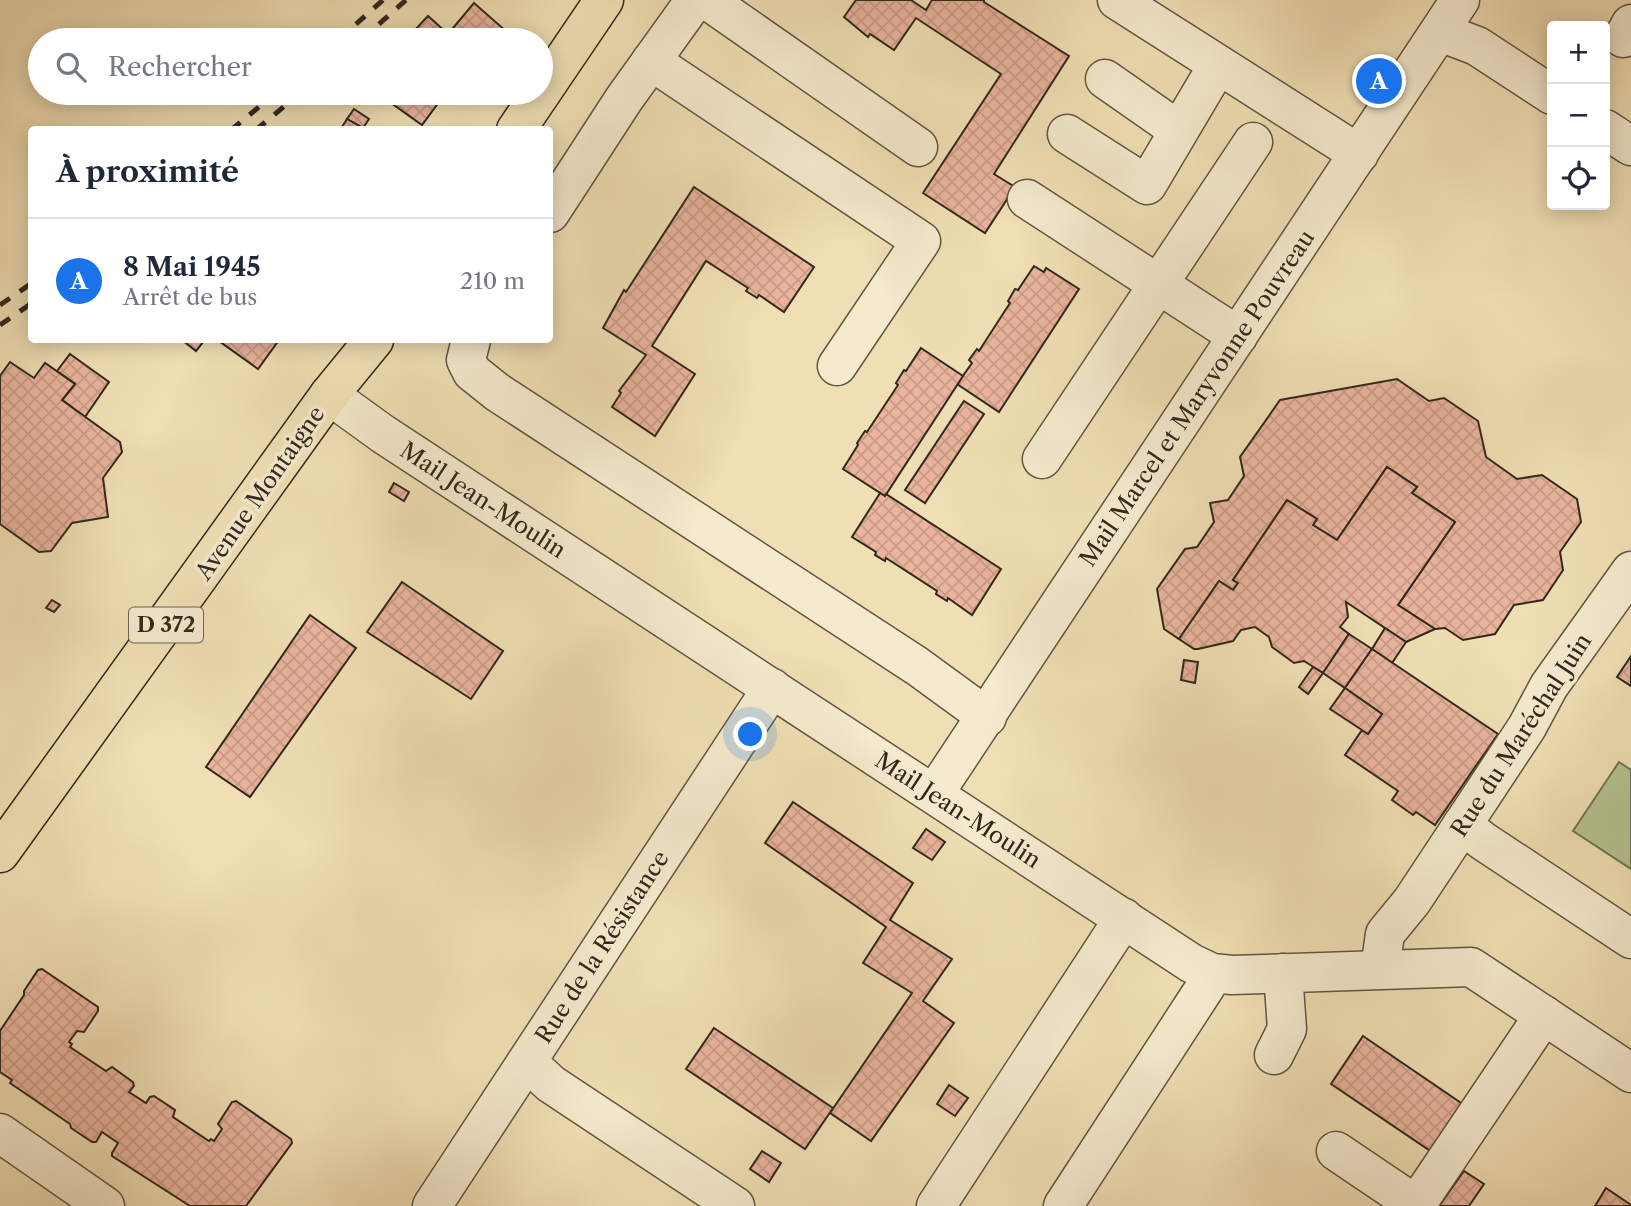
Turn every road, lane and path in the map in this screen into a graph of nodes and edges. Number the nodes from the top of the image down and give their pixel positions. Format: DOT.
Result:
graph roads {
  1 [pos="604,0"];
  2 [pos="695,0"];
  3 [pos="707,0"];
  4 [pos="1117,0"];
  5 [pos="1460,0"];
  6 [pos="1440,32"];
  7 [pos="651,61"];
  8 [pos="1218,65"];
  9 [pos="553,75"];
  10 [pos="1105,79"];
  11 [pos="1547,92"];
  12 [pos="533,105"];
  13 [pos="519,126"];
  14 [pos="1178,130"];
  15 [pos="1610,132"];
  16 [pos="1067,134"];
  17 [pos="1253,142"];
  18 [pos="1631,146"];
  19 [pos="918,147"];
  20 [pos="1359,154"];
  21 [pos="1027,199"];
  22 [pos="553,208"];
  23 [pos="1158,284"];
  24 [pos="1238,336"];
  25 [pos="372,343"];
  26 [pos="469,350"];
  27 [pos="836,366"];
  28 [pos="330,395"];
  29 [pos="1042,459"];
  30 [pos="1631,571"];
  31 [pos="772,688"];
  32 [pos="987,717"];
  33 [pos="934,794"];
  34 [pos="1462,825"];
  35 [pos="0,853"];
  36 [pos="1412,901"];
  37 [pos="1124,918"];
  38 [pos="1631,939"];
  39 [pos="1430,968"];
  40 [pos="1380,969"];
  41 [pos="1212,973"];
  42 [pos="1283,973"];
  43 [pos="1544,1015"];
  44 [pos="1274,1055"];
  45 [pos="527,1062"];
  46 [pos="1631,1073"];
  47 [pos="0,1133"];
  48 [pos="1336,1151"];
  49 [pos="106,1206"];
  50 [pos="432,1206"];
  51 [pos="735,1206"];
  52 [pos="936,1206"];
  53 [pos="1063,1206"];
  1 -- 9 [label="main road"];
  2 -- 7 [label="street"];
  3 -- 19 [label="street"];
  4 -- 8 [label="street"];
  5 -- 6 [label="street, Mail Marcel et Maryvonne Pouvreau"];
  6 -- 11 [label="street"];
  6 -- 20 [label="street, Mail Marcel et Maryvonne Pouvreau"];
  7 -- 22 [label="street"];
  7 -- 27 [label="street"];
  8 -- 14 [label="street"];
  8 -- 20 [label="street"];
  10 -- 14 [label="street"];
  12 -- 13 [label="main road"];
  14 -- 16 [label="street"];
  15 -- 18 [label="street"];
  17 -- 23 [label="street"];
  20 -- 24 [label="street, Mail Marcel et Maryvonne Pouvreau"];
  21 -- 23 [label="street"];
  23 -- 24 [label="street"];
  23 -- 29 [label="street"];
  24 -- 32 [label="street, Mail Marcel et Maryvonne Pouvreau"];
  25 -- 28 [label="main road, Avenue Montaigne / D 372"];
  26 -- 32 [label="street"];
  28 -- 31 [label="street, Mail Jean-Moulin"];
  28 -- 35 [label="main road, Avenue Montaigne / D 372"];
  30 -- 34 [label="street, Rue du Maréchal Juin"];
  31 -- 33 [label="street, Mail Jean-Moulin"];
  31 -- 45 [label="street, Rue de la Résistance"];
  32 -- 33 [label="street, Mail Marcel et Maryvonne Pouvreau"];
  33 -- 37 [label="street, Mail Jean-Moulin"];
  34 -- 36 [label="street, Rue du Maréchal Juin"];
  34 -- 38 [label="street"];
  36 -- 39 [label="street"];
  36 -- 40 [label="street, Rue du Maréchal Juin"];
  37 -- 41 [label="street, Mail Jean-Moulin"];
  37 -- 52 [label="street"];
  39 -- 40 [label="street, Mail Jean-Moulin"];
  39 -- 43 [label="street, Mail Jean-Moulin"];
  40 -- 42 [label="street, Mail Jean-Moulin"];
  41 -- 42 [label="street, Mail Jean-Moulin"];
  41 -- 53 [label="street"];
  42 -- 44 [label="street"];
  43 -- 46 [label="street, Mail Jean-Moulin"];
  43 -- 48 [label="street"];
  45 -- 50 [label="street, Rue de la Résistance"];
  45 -- 51 [label="street"];
  47 -- 49 [label="street"];
}
